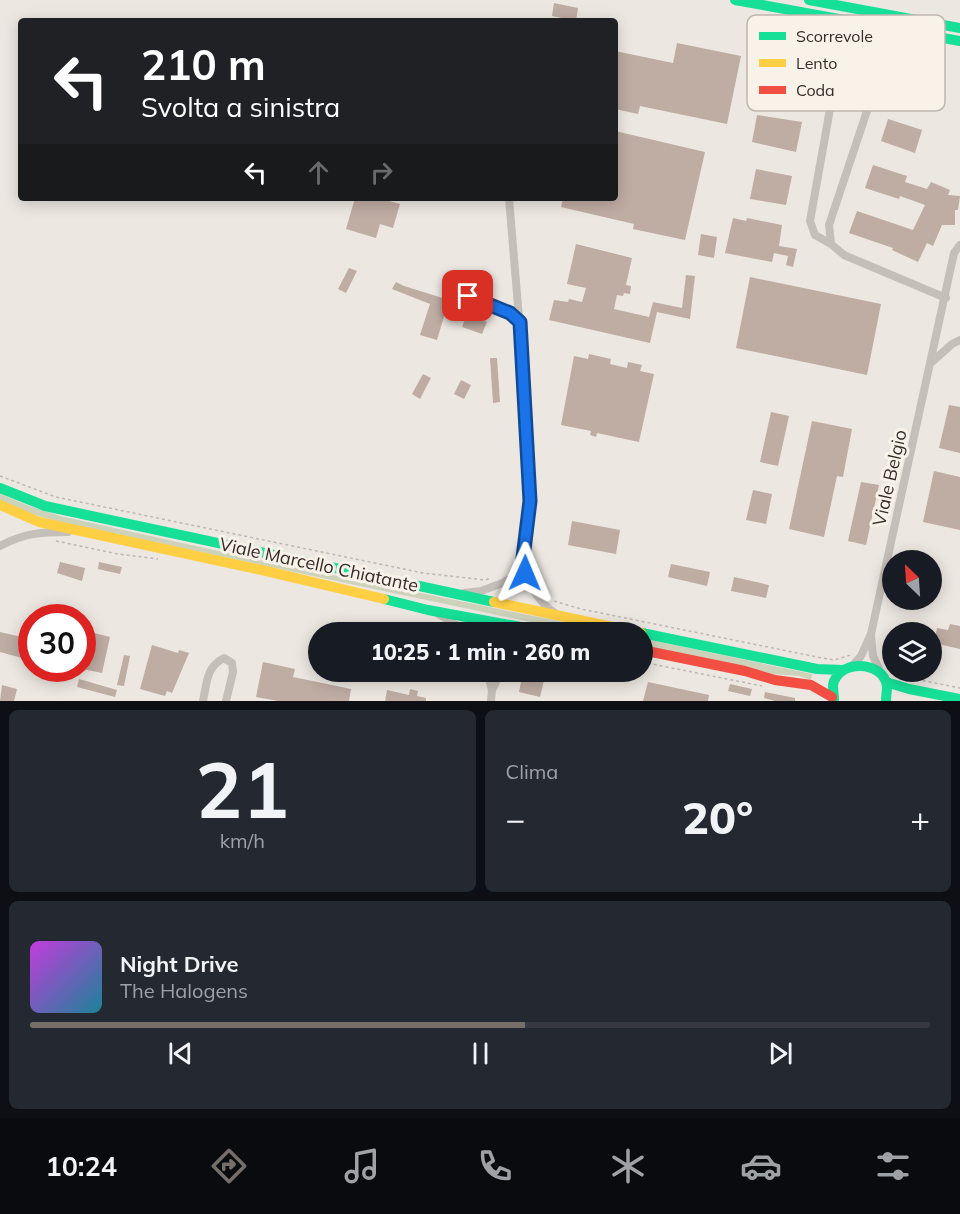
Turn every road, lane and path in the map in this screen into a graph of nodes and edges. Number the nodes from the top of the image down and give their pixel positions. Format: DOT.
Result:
graph roads {
  1 [pos="735,0"];
  2 [pos="809,0"];
  3 [pos="817,15"];
  4 [pos="890,15"];
  5 [pos="945,25"];
  6 [pos="960,28"];
  7 [pos="945,38"];
  8 [pos="960,41"];
  9 [pos="830,111"];
  10 [pos="867,111"];
  11 [pos="509,201"];
  12 [pos="831,244"];
  13 [pos="960,245"];
  14 [pos="468,296"];
  15 [pos="946,298"];
  16 [pos="520,322"];
  17 [pos="960,340"];
  18 [pos="931,363"];
  19 [pos="0,476"];
  20 [pos="0,488"];
  21 [pos="0,505"];
  22 [pos="81,532"];
  23 [pos="55,540"];
  24 [pos="0,546"];
  25 [pos="164,560"];
  26 [pos="523,564"];
  27 [pos="498,576"];
  28 [pos="536,584"];
  29 [pos="451,594"];
  30 [pos="553,600"];
  31 [pos="428,610"];
  32 [pos="562,617"];
  33 [pos="452,622"];
  34 [pos="494,622"];
  35 [pos="587,622"];
  36 [pos="871,634"];
  37 [pos="653,635"];
  38 [pos="653,653"];
  39 [pos="849,663"];
  40 [pos="653,664"];
  41 [pos="882,669"];
  42 [pos="882,673"];
  43 [pos="490,682"];
  44 [pos="496,682"];
  45 [pos="887,682"];
  46 [pos="897,682"];
  47 [pos="930,682"];
  48 [pos="765,687"];
  49 [pos="960,688"];
  50 [pos="492,690"];
  51 [pos="833,699"];
  52 [pos="960,699"];
  53 [pos="203,701"];
  54 [pos="226,701"];
  55 [pos="491,701"];
  56 [pos="886,701"];
  1 -- 3 [label="main road"];
  2 -- 4 [label="main road"];
  5 -- 6 [label="main road"];
  7 -- 8 [label="main road"];
  9 -- 12 [label="street"];
  10 -- 12 [label="street"];
  11 -- 16 [label="street"];
  12 -- 15 [label="street"];
  13 -- 15 [label="street, Viale Belgio"];
  14 -- 16 [label="street"];
  15 -- 18 [label="street, Viale Belgio"];
  16 -- 26 [label="street"];
  17 -- 18 [label="street"];
  18 -- 36 [label="street, Viale Belgio"];
  19 -- 27 [label="path"];
  20 -- 29 [label="main road, Viale Marcello Chiatante"];
  21 -- 22 [label="main road, Viale Marcello Chiatante"];
  22 -- 24 [label="street"];
  22 -- 31 [label="main road, Viale Marcello Chiatante"];
  23 -- 25 [label="path"];
  26 -- 28 [label="path"];
  26 -- 29 [label="street"];
  26 -- 32 [label="street"];
  29 -- 32 [label="main road, Viale Marcello Chiatante"];
  30 -- 39 [label="path"];
  31 -- 33 [label="street"];
  31 -- 34 [label="main road, Viale Marcello Chiatante"];
  32 -- 35 [label="main road, Viale Marcello Chiatante"];
  36 -- 39 [label="street, Viale Belgio"];
  36 -- 41 [label="street, Viale Belgio"];
  37 -- 39 [label="main road, Viale Marcello Chiatante"];
  38 -- 51 [label="main road"];
  39 -- 42 [label="main road, Viale Marcello Chiatante"];
  39 -- 51 [label="main road"];
  40 -- 48 [label="path"];
  43 -- 50 [label="street"];
  44 -- 50 [label="street"];
  45 -- 56 [label="main road"];
  46 -- 52 [label="main road, Viale Marcello Chiatante"];
  47 -- 49 [label="path"];
  50 -- 55 [label="street"];
  53 -- 54 [label="street"];
}
